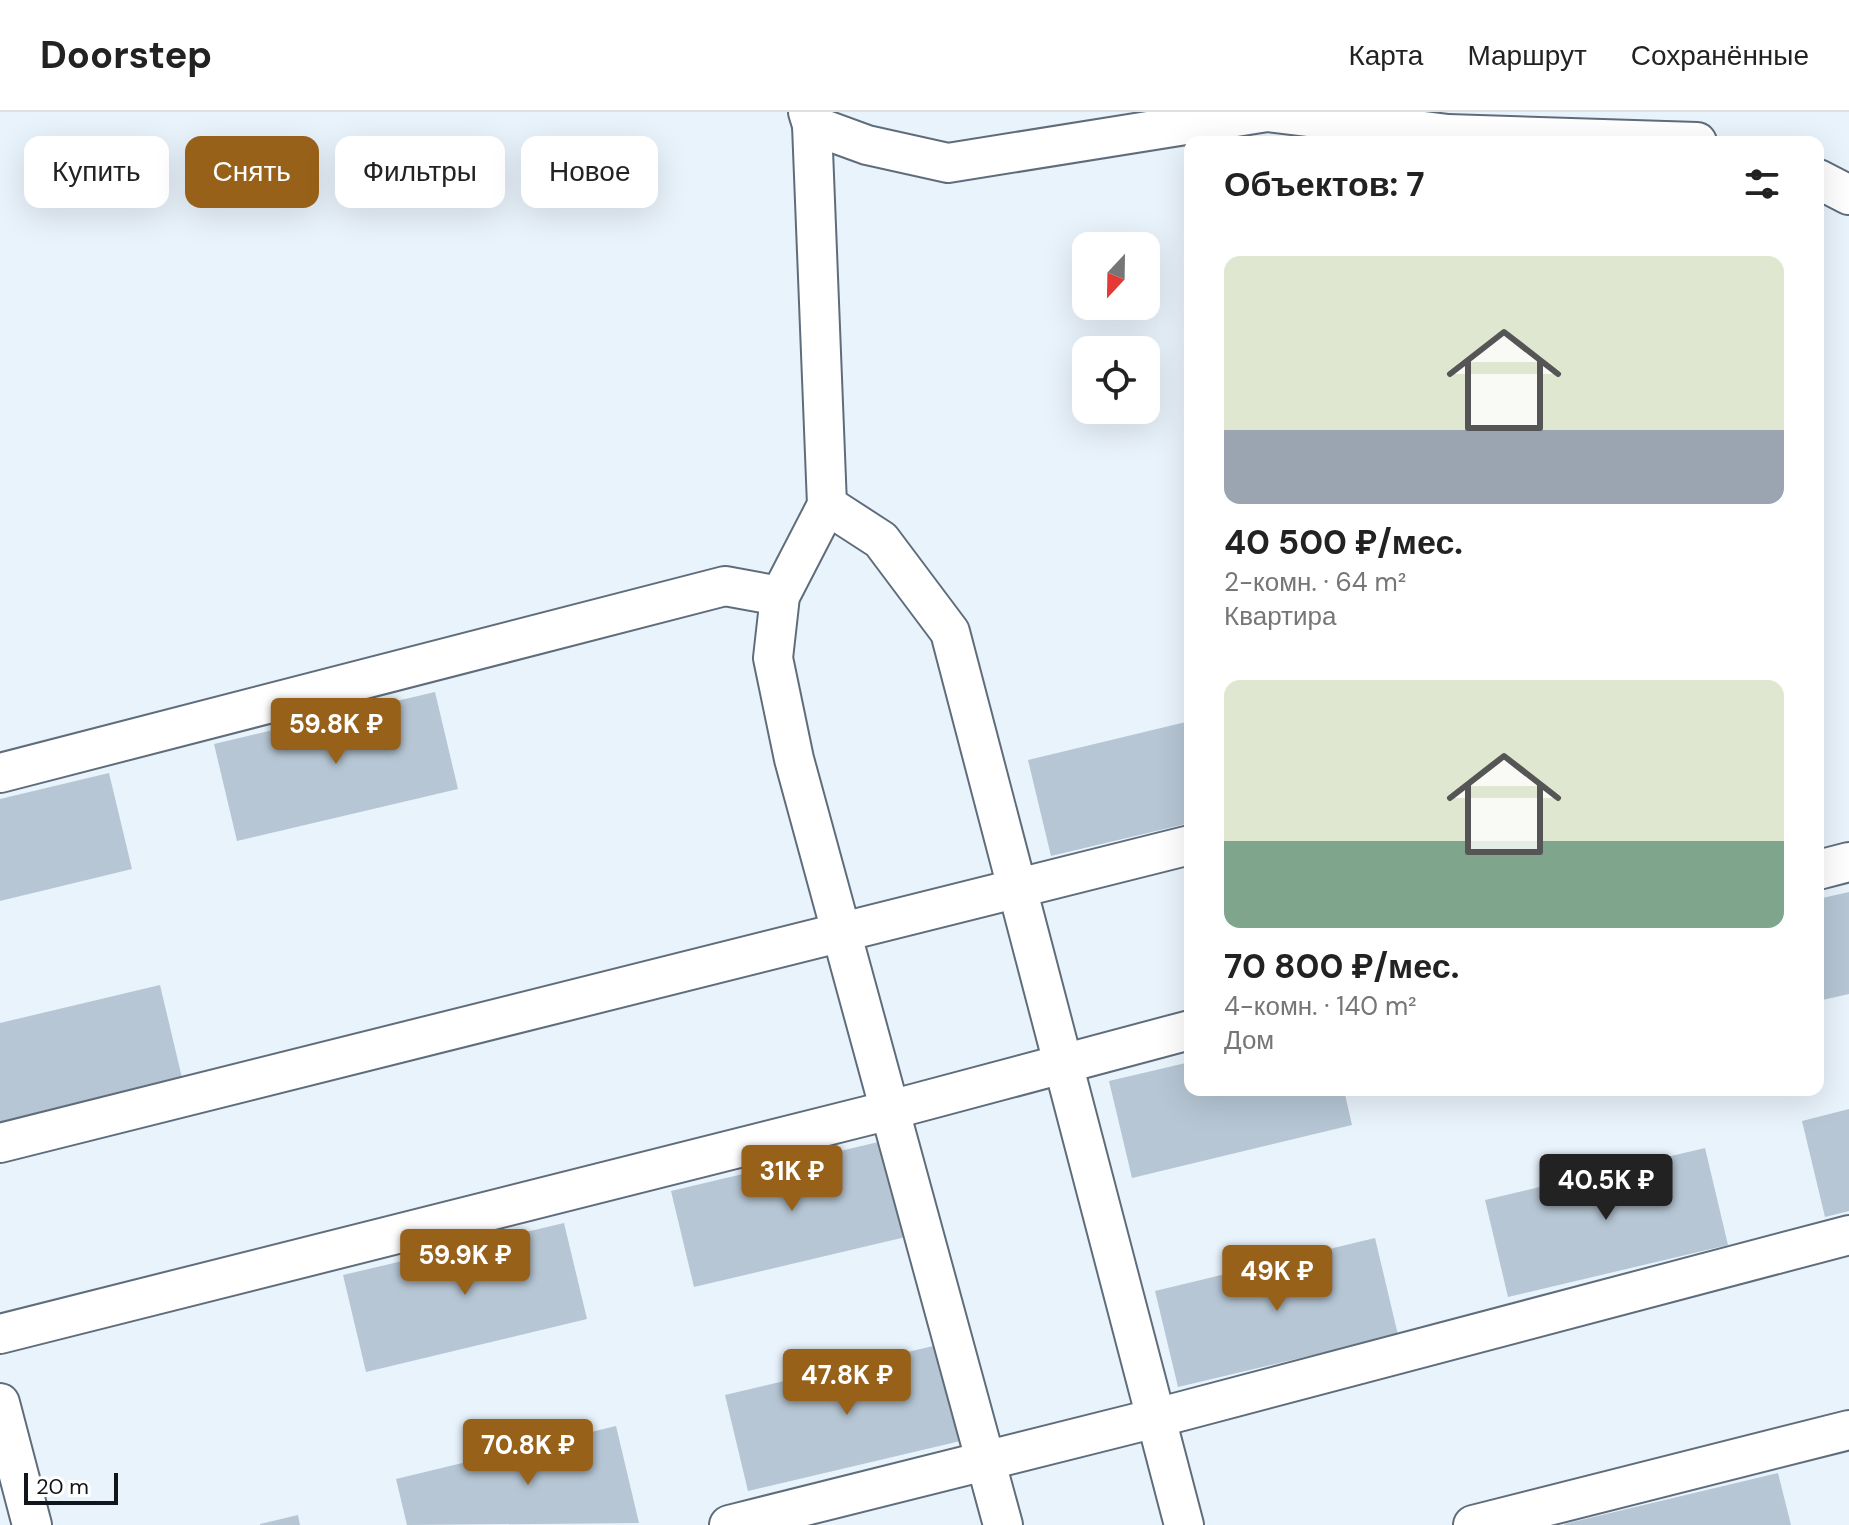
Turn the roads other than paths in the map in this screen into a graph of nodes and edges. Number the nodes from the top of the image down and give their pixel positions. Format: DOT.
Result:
graph roads {
  1 [pos="810,118"];
  2 [pos="1510,136"];
  3 [pos="1824,182"];
  4 [pos="1849,195"];
  5 [pos="827,505"];
  6 [pos="780,596"];
  7 [pos="0,773"];
  8 [pos="1184,846"];
  9 [pos="1849,862"];
  10 [pos="1824,868"];
  11 [pos="1017,888"];
  12 [pos="841,932"];
  13 [pos="1184,1032"];
  14 [pos="1063,1063"];
  15 [pos="890,1110"];
  16 [pos="0,1143"];
  17 [pos="1849,1235"];
  18 [pos="0,1334"];
  19 [pos="0,1403"];
  20 [pos="1156,1418"];
  21 [pos="1849,1430"];
  22 [pos="985,1460"];
  23 [pos="32,1525"];
  24 [pos="729,1525"];
  25 [pos="1003,1525"];
  26 [pos="1184,1525"];
  27 [pos="1473,1525"];
  1 -- 2 [label="lane"];
  1 -- 5 [label="lane"];
  3 -- 4 [label="lane"];
  5 -- 6 [label="lane"];
  5 -- 11 [label="lane"];
  6 -- 7 [label="lane"];
  6 -- 12 [label="lane"];
  8 -- 11 [label="lane"];
  9 -- 10 [label="lane"];
  11 -- 12 [label="lane"];
  11 -- 14 [label="lane"];
  12 -- 15 [label="lane"];
  12 -- 16 [label="lane"];
  13 -- 14 [label="lane"];
  14 -- 15 [label="lane"];
  14 -- 20 [label="lane"];
  15 -- 18 [label="lane"];
  15 -- 22 [label="lane"];
  17 -- 20 [label="lane"];
  19 -- 23 [label="lane"];
  20 -- 22 [label="lane"];
  20 -- 26 [label="lane"];
  21 -- 27 [label="lane"];
  22 -- 24 [label="lane"];
  22 -- 25 [label="lane"];
}
